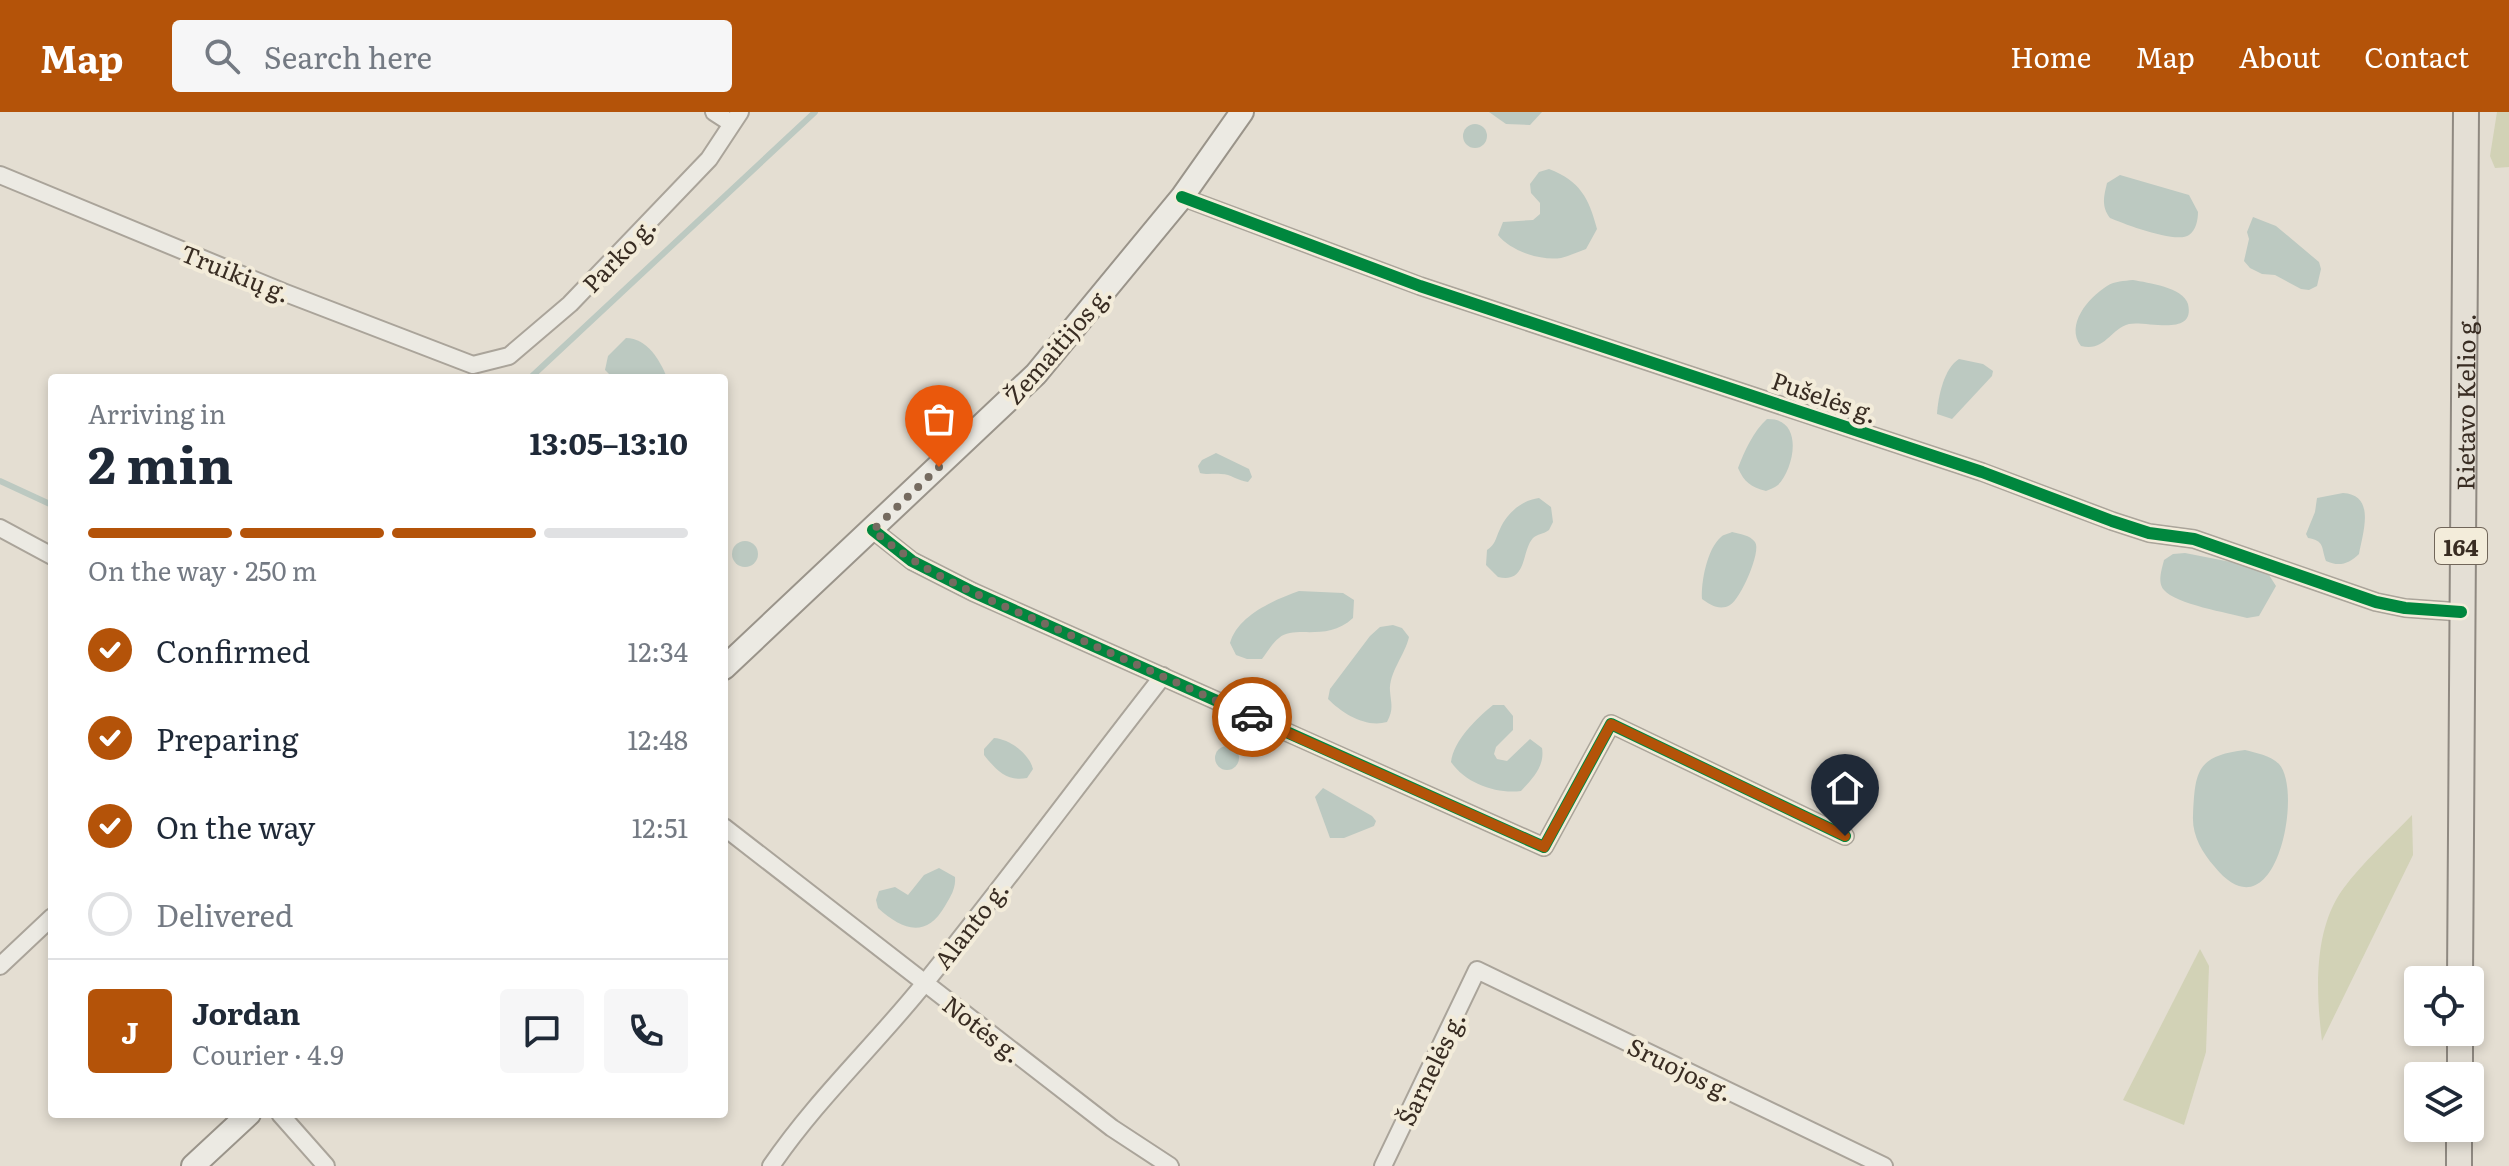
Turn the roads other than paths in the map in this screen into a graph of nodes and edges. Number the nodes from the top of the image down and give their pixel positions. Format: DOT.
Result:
graph roads {
  1 [pos="714,112"];
  2 [pos="1242,112"];
  3 [pos="2466,112"];
  4 [pos="735,117"];
  5 [pos="0,175"];
  6 [pos="1182,197"];
  7 [pos="473,365"];
  8 [pos="0,528"];
  9 [pos="873,530"];
  10 [pos="48,554"];
  11 [pos="2461,612"];
  12 [pos="728,664"];
  13 [pos="1163,676"];
  14 [pos="728,830"];
  15 [pos="1845,836"];
  16 [pos="48,921"];
  17 [pos="0,966"];
  18 [pos="2460,966"];
  19 [pos="1477,970"];
  20 [pos="925,983"];
  21 [pos="245,1118"];
  22 [pos="284,1118"];
  23 [pos="2459,1142"];
  24 [pos="193,1166"];
  25 [pos="326,1166"];
  26 [pos="771,1166"];
  27 [pos="1170,1166"];
  28 [pos="1383,1166"];
  29 [pos="1884,1166"];
  30 [pos="2459,1166"];
  1 -- 4 [label="street"];
  2 -- 6 [label="main road, Žemaitijos g."];
  3 -- 11 [label="main road, Rietavo Kelio g. / 164"];
  4 -- 7 [label="street, Parko g."];
  5 -- 7 [label="street, Truikių g."];
  6 -- 9 [label="main road, Žemaitijos g."];
  6 -- 11 [label="street, Pušelės g."];
  8 -- 10 [label="street"];
  9 -- 12 [label="main road, Žemaitijos g."];
  9 -- 13 [label="street"];
  11 -- 18 [label="main road, Rietavo Kelio g. / 164"];
  13 -- 15 [label="street"];
  13 -- 20 [label="street, Alanto g."];
  14 -- 20 [label="street, Notės g."];
  16 -- 17 [label="street"];
  19 -- 28 [label="street, Šarnelės g."];
  19 -- 29 [label="street, Sruojos g."];
  20 -- 26 [label="street, Alanto g."];
  20 -- 27 [label="street, Notės g."];
  21 -- 24 [label="main road"];
  22 -- 25 [label="street"];
  23 -- 30 [label="main road"];
}
